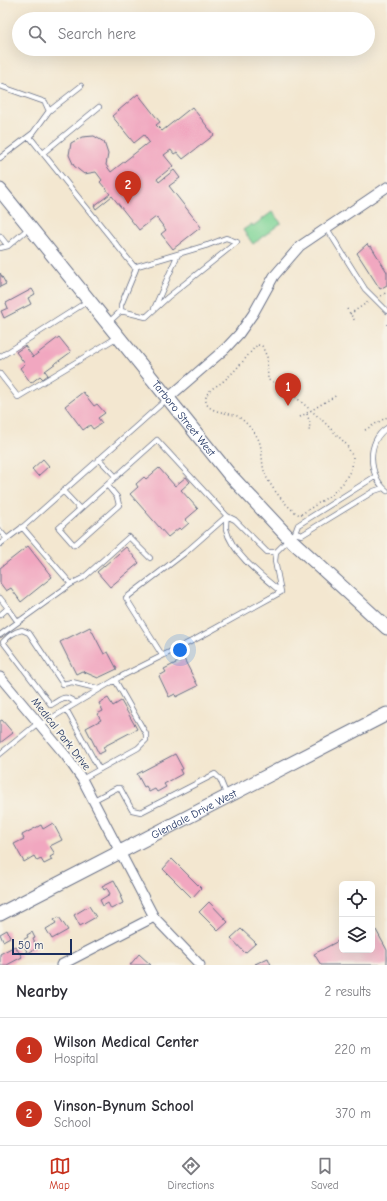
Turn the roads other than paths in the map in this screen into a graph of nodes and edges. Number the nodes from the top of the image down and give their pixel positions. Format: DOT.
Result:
graph roads {
  1 [pos="0,86"];
  2 [pos="81,86"];
  3 [pos="99,107"];
  4 [pos="49,111"];
  5 [pos="29,136"];
  6 [pos="43,153"];
  7 [pos="0,158"];
  8 [pos="387,187"];
  9 [pos="0,190"];
  10 [pos="30,227"];
  11 [pos="326,227"];
  12 [pos="0,236"];
  13 [pos="8,246"];
  14 [pos="0,248"];
  15 [pos="178,254"];
  16 [pos="134,267"];
  17 [pos="89,300"];
  18 [pos="121,311"];
  19 [pos="387,311"];
  20 [pos="152,313"];
  21 [pos="108,323"];
  22 [pos="118,336"];
  23 [pos="0,357"];
  24 [pos="0,374"];
  25 [pos="167,399"];
  26 [pos="387,428"];
  27 [pos="99,459"];
  28 [pos="376,476"];
  29 [pos="116,477"];
  30 [pos="107,485"];
  31 [pos="385,489"];
  32 [pos="63,491"];
  33 [pos="80,509"];
  34 [pos="227,516"];
  35 [pos="22,527"];
  36 [pos="0,531"];
  37 [pos="292,536"];
  38 [pos="7,539"];
  39 [pos="0,544"];
  40 [pos="276,552"];
  41 [pos="150,558"];
  42 [pos="71,584"];
  43 [pos="281,592"];
  44 [pos="0,598"];
  45 [pos="8,608"];
  46 [pos="0,615"];
  47 [pos="18,622"];
  48 [pos="387,628"];
  49 [pos="0,635"];
  50 [pos="162,655"];
  51 [pos="0,677"];
  52 [pos="115,680"];
  53 [pos="100,689"];
  54 [pos="76,703"];
  55 [pos="66,709"];
  56 [pos="387,714"];
  57 [pos="39,724"];
  58 [pos="0,754"];
  59 [pos="99,769"];
  60 [pos="82,779"];
  61 [pos="227,797"];
  62 [pos="94,800"];
  63 [pos="121,852"];
  64 [pos="0,914"];
  65 [pos="154,917"];
  66 [pos="61,965"];
  67 [pos="200,965"];
  1 -- 4 [label="lane"];
  2 -- 4 [label="lane"];
  3 -- 6 [label="lane"];
  4 -- 5 [label="lane"];
  5 -- 6 [label="lane"];
  5 -- 7 [label="lane"];
  6 -- 16 [label="lane"];
  8 -- 11 [label="street"];
  9 -- 10 [label="main road, Tarboro Street West"];
  10 -- 13 [label="lane"];
  10 -- 17 [label="main road, Tarboro Street West"];
  11 -- 19 [label="lane"];
  11 -- 25 [label="street"];
  12 -- 13 [label="lane"];
  13 -- 14 [label="lane"];
  15 -- 16 [label="lane"];
  15 -- 20 [label="lane"];
  15 -- 20 [label="lane"];
  16 -- 18 [label="lane"];
  17 -- 21 [label="main road, Tarboro Street West"];
  17 -- 23 [label="lane"];
  18 -- 20 [label="lane"];
  18 -- 21 [label="lane"];
  21 -- 22 [label="main road, Tarboro Street West"];
  22 -- 24 [label="lane"];
  22 -- 25 [label="main road, Tarboro Street West"];
  25 -- 27 [label="lane"];
  25 -- 37 [label="main road, Tarboro Street West"];
  26 -- 28 [label="lane"];
  27 -- 29 [label="lane"];
  27 -- 32 [label="lane"];
  28 -- 31 [label="lane"];
  28 -- 37 [label="lane"];
  29 -- 30 [label="lane"];
  29 -- 34 [label="lane"];
  30 -- 33 [label="lane"];
  30 -- 33 [label="lane"];
  31 -- 37 [label="lane"];
  32 -- 33 [label="lane"];
  32 -- 35 [label="lane"];
  34 -- 40 [label="lane"];
  34 -- 43 [label="lane"];
  34 -- 50 [label="lane"];
  35 -- 38 [label="lane"];
  35 -- 42 [label="lane"];
  36 -- 38 [label="lane"];
  37 -- 40 [label="lane"];
  37 -- 48 [label="main road, Tarboro Street West"];
  38 -- 39 [label="lane"];
  40 -- 43 [label="lane"];
  41 -- 42 [label="lane"];
  42 -- 47 [label="lane"];
  43 -- 50 [label="lane"];
  44 -- 45 [label="lane"];
  45 -- 46 [label="lane"];
  45 -- 47 [label="lane"];
  47 -- 49 [label="lane"];
  50 -- 52 [label="lane"];
  51 -- 57 [label="street, Medical Park Drive"];
  52 -- 53 [label="lane"];
  52 -- 59 [label="lane"];
  53 -- 54 [label="lane"];
  53 -- 54 [label="lane"];
  54 -- 55 [label="lane"];
  55 -- 57 [label="lane"];
  55 -- 59 [label="lane"];
  56 -- 61 [label="main road, Glendale Drive West"];
  57 -- 58 [label="lane"];
  57 -- 60 [label="street, Medical Park Drive"];
  59 -- 60 [label="lane"];
  60 -- 62 [label="street, Medical Park Drive"];
  61 -- 62 [label="lane"];
  61 -- 63 [label="main road, Glendale Drive West"];
  62 -- 63 [label="street, Medical Park Drive"];
  63 -- 64 [label="main road, Glendale Drive West"];
  63 -- 65 [label="street, Medical Park Drive"];
  65 -- 66 [label="street"];
  65 -- 67 [label="street, Medical Park Drive"];
}
